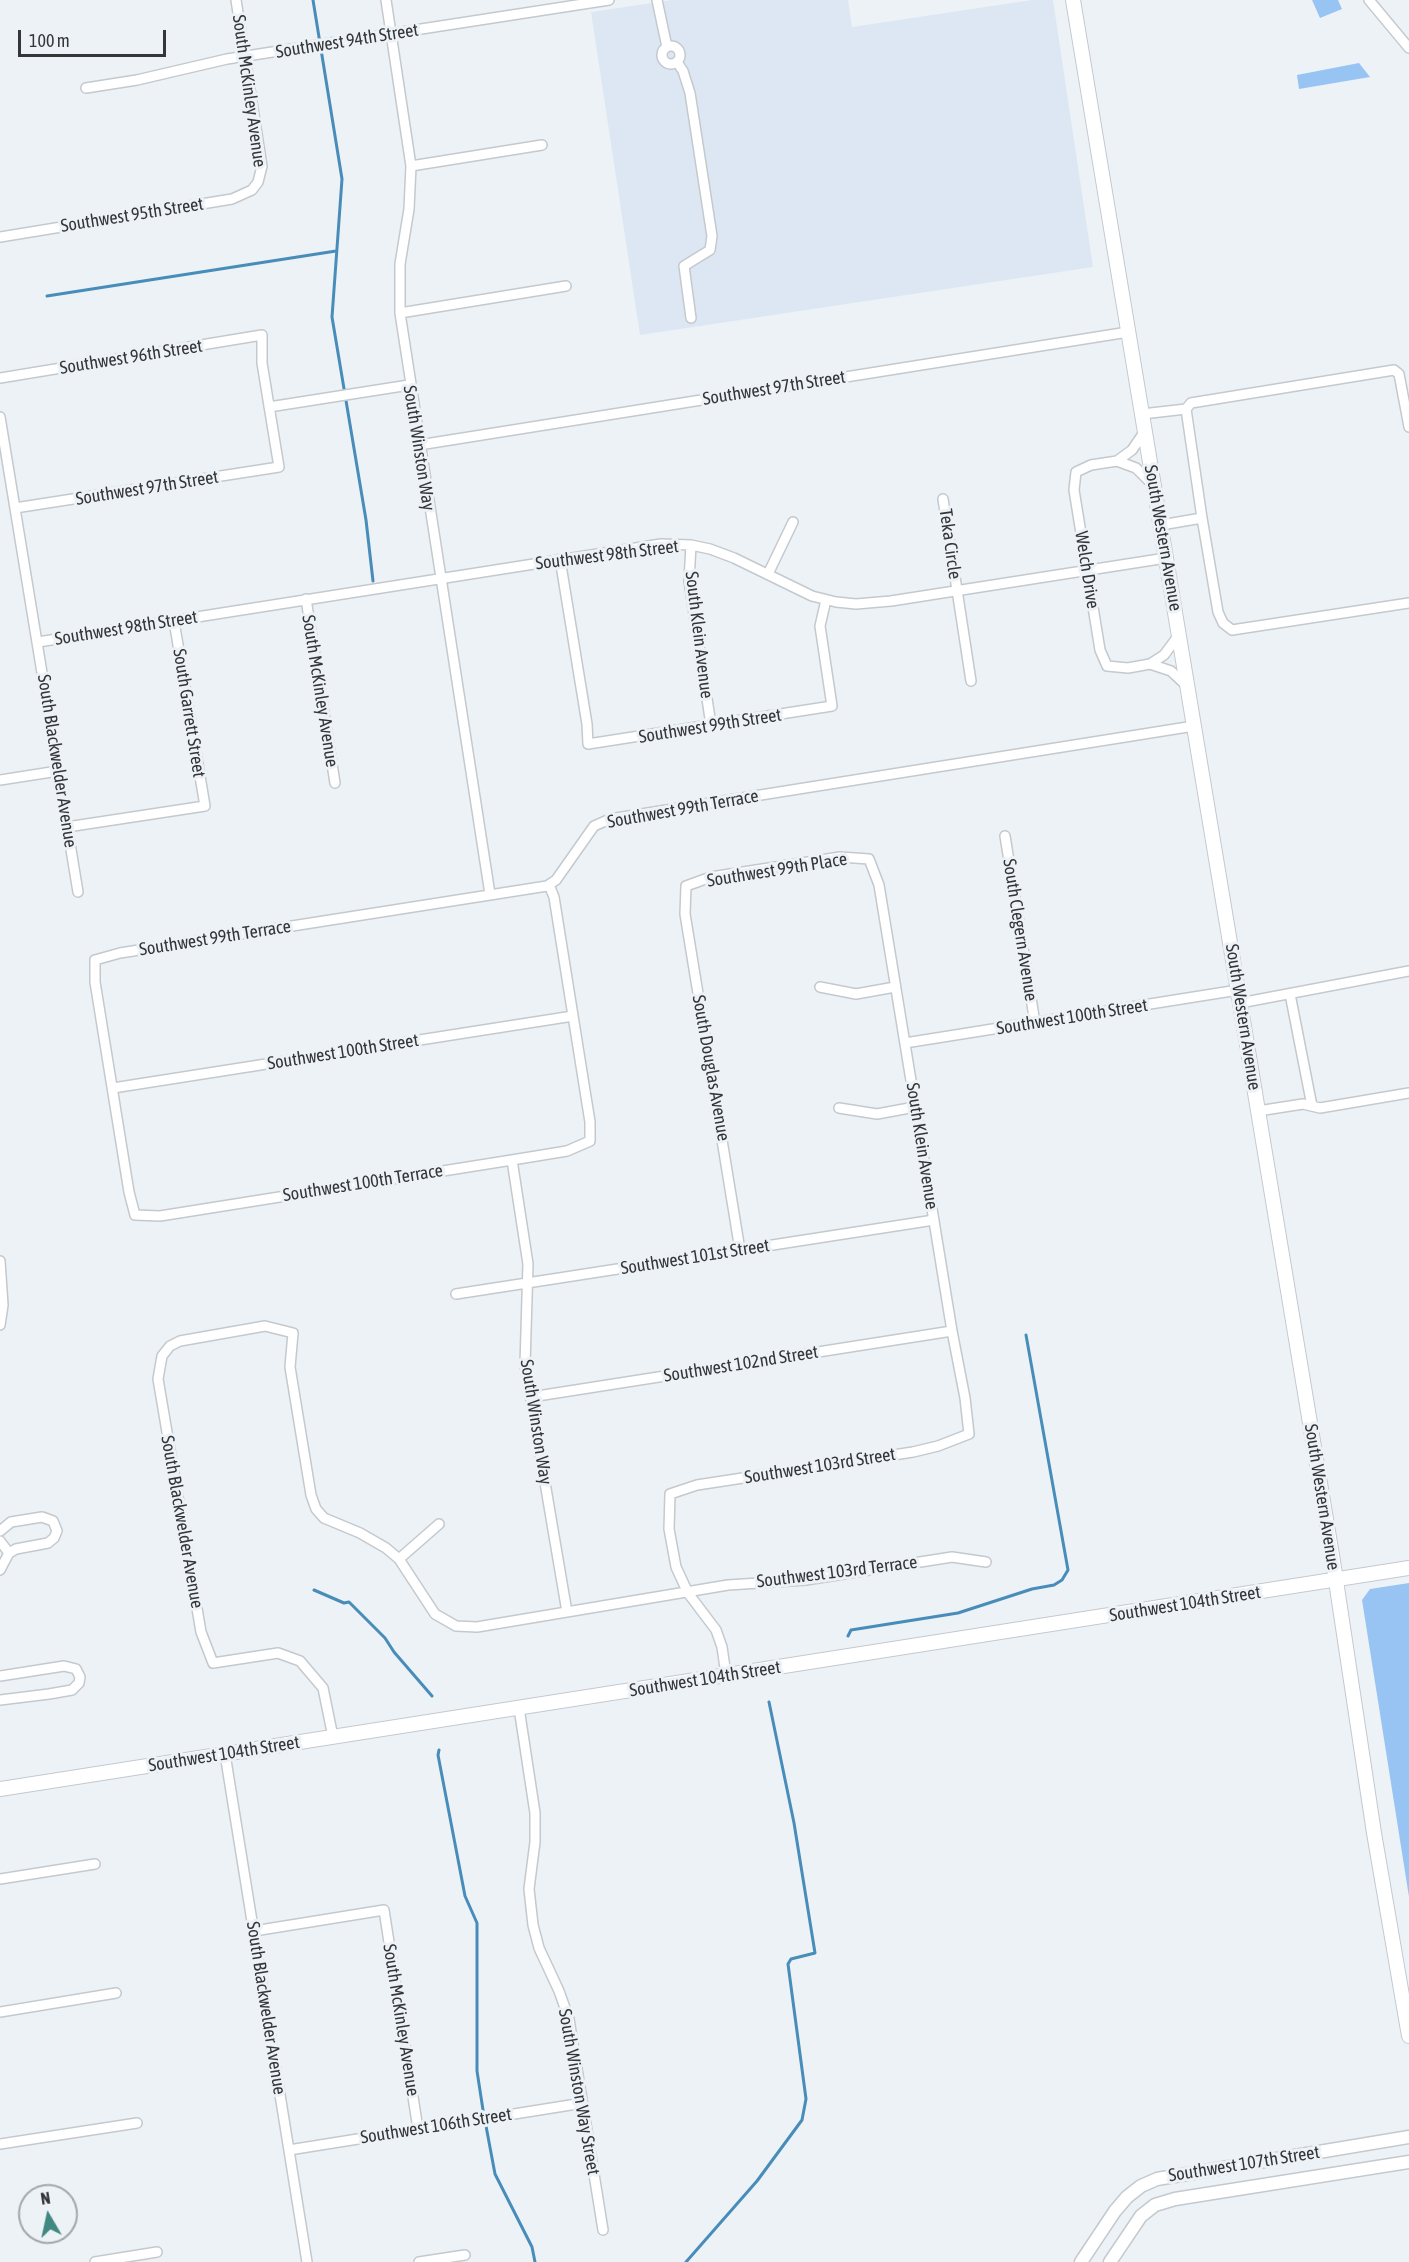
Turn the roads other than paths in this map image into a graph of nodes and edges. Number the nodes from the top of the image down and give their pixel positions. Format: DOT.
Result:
graph roads {
  1 [pos="236,0"];
  2 [pos="386,0"];
  3 [pos="609,0"];
  4 [pos="657,0"];
  5 [pos="1072,0"];
  6 [pos="1369,0"];
  7 [pos="392,34"];
  8 [pos="1409,48"];
  9 [pos="245,57"];
  10 [pos="86,88"];
  11 [pos="542,146"];
  12 [pos="411,166"];
  13 [pos="258,182"];
  14 [pos="0,237"];
  15 [pos="566,286"];
  16 [pos="400,313"];
  17 [pos="691,318"];
  18 [pos="1128,332"];
  19 [pos="0,378"];
  20 [pos="409,385"];
  21 [pos="269,407"];
  22 [pos="1186,409"];
  23 [pos="1142,414"];
  24 [pos="0,417"];
  25 [pos="1409,427"];
  26 [pos="1145,431"];
  27 [pos="419,445"];
  28 [pos="1117,461"];
  29 [pos="1154,486"];
  30 [pos="943,499"];
  31 [pos="15,508"];
  32 [pos="1202,518"];
  33 [pos="793,522"];
  34 [pos="1161,525"];
  35 [pos="690,545"];
  36 [pos="1166,558"];
  37 [pos="560,559"];
  38 [pos="1087,570"];
  39 [pos="768,574"];
  40 [pos="440,578"];
  41 [pos="957,590"];
  42 [pos="306,599"];
  43 [pos="826,600"];
  44 [pos="1409,603"];
  45 [pos="174,621"];
  46 [pos="1179,635"];
  47 [pos="38,642"];
  48 [pos="1150,664"];
  49 [pos="971,681"];
  50 [pos="1188,686"];
  51 [pos="711,725"];
  52 [pos="1194,726"];
  53 [pos="58,771"];
  54 [pos="0,780"];
  55 [pos="335,783"];
  56 [pos="68,827"];
  57 [pos="1005,836"];
  58 [pos="869,859"];
  59 [pos="549,885"];
  60 [pos="686,886"];
  61 [pos="78,892"];
  62 [pos="490,894"];
  63 [pos="1409,971"];
  64 [pos="820,987"];
  65 [pos="895,987"];
  66 [pos="1290,994"];
  67 [pos="1239,996"];
  68 [pos="573,1016"];
  69 [pos="1035,1023"];
  70 [pos="905,1043"];
  71 [pos="113,1088"];
  72 [pos="1409,1093"];
  73 [pos="1312,1106"];
  74 [pos="915,1107"];
  75 [pos="839,1108"];
  76 [pos="1258,1111"];
  77 [pos="512,1160"];
  78 [pos="934,1220"];
  79 [pos="740,1250"];
  80 [pos="0,1261"];
  81 [pos="529,1283"];
  82 [pos="456,1294"];
  83 [pos="0,1324"];
  84 [pos="952,1331"];
  85 [pos="531,1397"];
  86 [pos="969,1434"];
  87 [pos="439,1524"];
  88 [pos="0,1531"];
  89 [pos="0,1541"];
  90 [pos="9,1553"];
  91 [pos="399,1559"];
  92 [pos="986,1562"];
  93 [pos="1409,1568"];
  94 [pos="0,1570"];
  95 [pos="1336,1580"];
  96 [pos="688,1593"];
  97 [pos="567,1612"];
  98 [pos="726,1675"];
  99 [pos="0,1676"];
  100 [pos="0,1700"];
  101 [pos="519,1708"];
  102 [pos="333,1737"];
  103 [pos="225,1754"];
  104 [pos="0,1789"];
  105 [pos="95,1864"];
  106 [pos="0,1879"];
  107 [pos="254,1931"];
  108 [pos="116,1993"];
  109 [pos="0,2012"];
  110 [pos="1409,2036"];
  111 [pos="582,2103"];
  112 [pos="137,2123"];
  113 [pos="418,2129"];
  114 [pos="1409,2138"];
  115 [pos="2,2145"];
  116 [pos="289,2150"];
  117 [pos="1409,2162"];
  118 [pos="603,2230"];
  119 [pos="157,2252"];
  120 [pos="465,2255"];
  121 [pos="95,2262"];
  122 [pos="307,2262"];
  123 [pos="419,2262"];
  124 [pos="1081,2262"];
  125 [pos="1110,2262"];
  1 -- 9 [label="street, South McKinley Avenue"];
  2 -- 7 [label="street, South Winston Way"];
  3 -- 7 [label="street, Southwest 94th Street"];
  4 -- 17 [label="street"];
  5 -- 18 [label="main road, South Western Avenue"];
  6 -- 8 [label="street"];
  7 -- 9 [label="street, Southwest 94th Street"];
  7 -- 12 [label="street, South Winston Way"];
  9 -- 10 [label="street, Southwest 94th Street"];
  9 -- 13 [label="street, South McKinley Avenue"];
  11 -- 12 [label="street"];
  12 -- 16 [label="street, South Winston Way"];
  13 -- 14 [label="street, Southwest 95th Street"];
  15 -- 16 [label="street"];
  16 -- 20 [label="street, South Winston Way"];
  18 -- 23 [label="main road, South Western Avenue"];
  18 -- 27 [label="street, Southwest 97th Street"];
  19 -- 21 [label="street, Southwest 96th Street"];
  20 -- 21 [label="street"];
  20 -- 27 [label="street, South Winston Way"];
  21 -- 31 [label="street, Southwest 97th Street"];
  22 -- 23 [label="street"];
  22 -- 25 [label="street"];
  22 -- 32 [label="street"];
  23 -- 26 [label="main road, South Western Avenue"];
  24 -- 31 [label="street, South Blackwelder Avenue"];
  26 -- 28 [label="street"];
  26 -- 29 [label="main road, South Western Avenue"];
  27 -- 40 [label="street, South Winston Way"];
  28 -- 29 [label="street"];
  28 -- 38 [label="street, Welch Drive"];
  29 -- 34 [label="main road, South Western Avenue"];
  30 -- 41 [label="street, Teka Circle"];
  31 -- 47 [label="street, South Blackwelder Avenue"];
  32 -- 34 [label="street"];
  32 -- 44 [label="street"];
  33 -- 39 [label="street"];
  34 -- 36 [label="main road, South Western Avenue"];
  35 -- 37 [label="street, Southwest 98th Street"];
  35 -- 39 [label="street, Southwest 98th Street"];
  35 -- 51 [label="street, South Klein Avenue"];
  36 -- 38 [label="street, Southwest 98th Street"];
  36 -- 46 [label="main road, South Western Avenue"];
  37 -- 40 [label="street, Southwest 98th Street"];
  37 -- 51 [label="street, Southwest 99th Street"];
  38 -- 41 [label="street, Southwest 98th Street"];
  38 -- 48 [label="street, Welch Drive"];
  39 -- 43 [label="street, Southwest 98th Street"];
  40 -- 42 [label="street, Southwest 98th Street"];
  40 -- 62 [label="street, South Winston Way"];
  41 -- 43 [label="street, Southwest 98th Street"];
  41 -- 49 [label="street, Teka Circle"];
  42 -- 45 [label="street, Southwest 98th Street"];
  42 -- 55 [label="street, South McKinley Avenue"];
  43 -- 51 [label="street, Southwest 99th Street"];
  45 -- 47 [label="street, Southwest 98th Street"];
  45 -- 56 [label="street, South Garrett Street"];
  46 -- 48 [label="street"];
  46 -- 50 [label="main road, South Western Avenue"];
  47 -- 53 [label="street, South Blackwelder Avenue"];
  48 -- 50 [label="street"];
  50 -- 52 [label="main road, South Western Avenue"];
  52 -- 59 [label="street, Southwest 99th Terrace"];
  52 -- 67 [label="main road, South Western Avenue"];
  53 -- 54 [label="street"];
  53 -- 56 [label="street, South Blackwelder Avenue"];
  56 -- 61 [label="street, South Blackwelder Avenue"];
  57 -- 69 [label="street, South Clegern Avenue"];
  58 -- 60 [label="street, Southwest 99th Place"];
  58 -- 65 [label="street, South Klein Avenue"];
  59 -- 62 [label="street, Southwest 99th Terrace"];
  59 -- 68 [label="street"];
  60 -- 79 [label="street, South Douglas Avenue"];
  62 -- 71 [label="street, Southwest 99th Terrace"];
  63 -- 66 [label="street, Southwest 100th Street"];
  64 -- 65 [label="street"];
  65 -- 70 [label="street, South Klein Avenue"];
  66 -- 67 [label="street, Southwest 100th Street"];
  66 -- 73 [label="street"];
  67 -- 69 [label="street, Southwest 100th Street"];
  67 -- 76 [label="main road, South Western Avenue"];
  68 -- 71 [label="street, Southwest 100th Street"];
  68 -- 77 [label="street, Southwest 100th Terrace"];
  69 -- 70 [label="street, Southwest 100th Street"];
  70 -- 74 [label="street, South Klein Avenue"];
  71 -- 77 [label="street, Southwest 100th Terrace"];
  72 -- 73 [label="street"];
  73 -- 76 [label="street"];
  74 -- 75 [label="street"];
  74 -- 78 [label="street, South Klein Avenue"];
  76 -- 95 [label="main road, South Western Avenue"];
  77 -- 81 [label="street, South Winston Way"];
  78 -- 79 [label="street, Southwest 101st Street"];
  78 -- 84 [label="street, South Klein Avenue"];
  79 -- 81 [label="street, Southwest 101st Street"];
  80 -- 83 [label="street"];
  81 -- 82 [label="street, Southwest 101st Street"];
  81 -- 85 [label="street, South Winston Way"];
  84 -- 85 [label="street, Southwest 102nd Street"];
  84 -- 86 [label="street, South Klein Avenue"];
  85 -- 97 [label="street, South Winston Way"];
  86 -- 96 [label="street, Southwest 103rd Street"];
  87 -- 91 [label="street"];
  88 -- 90 [label="street"];
  89 -- 90 [label="street"];
  90 -- 94 [label="street"];
  91 -- 97 [label="street"];
  91 -- 102 [label="street, South Blackwelder Avenue"];
  92 -- 96 [label="street, Southwest 103rd Terrace"];
  93 -- 95 [label="main road, Southwest 104th Street"];
  95 -- 98 [label="main road, Southwest 104th Street"];
  95 -- 110 [label="main road, South Western Avenue"];
  96 -- 97 [label="street"];
  96 -- 98 [label="street"];
  98 -- 101 [label="main road, Southwest 104th Street"];
  99 -- 100 [label="street"];
  101 -- 102 [label="main road, Southwest 104th Street"];
  101 -- 111 [label="street, South Winston Way Street"];
  102 -- 103 [label="main road, Southwest 104th Street"];
  103 -- 104 [label="main road, Southwest 104th Street"];
  103 -- 107 [label="street, South Blackwelder Avenue"];
  105 -- 106 [label="street"];
  107 -- 113 [label="street, South McKinley Avenue"];
  107 -- 116 [label="street, South Blackwelder Avenue"];
  108 -- 109 [label="street"];
  111 -- 113 [label="street, Southwest 106th Street"];
  111 -- 118 [label="street, South Winston Way Street"];
  112 -- 115 [label="street"];
  113 -- 116 [label="street, Southwest 106th Street"];
  114 -- 124 [label="street, Southwest 107th Street"];
  116 -- 122 [label="street, South Blackwelder Avenue"];
  117 -- 125 [label="street, Southwest 107th Street"];
  119 -- 121 [label="street"];
  120 -- 123 [label="street"];
}
